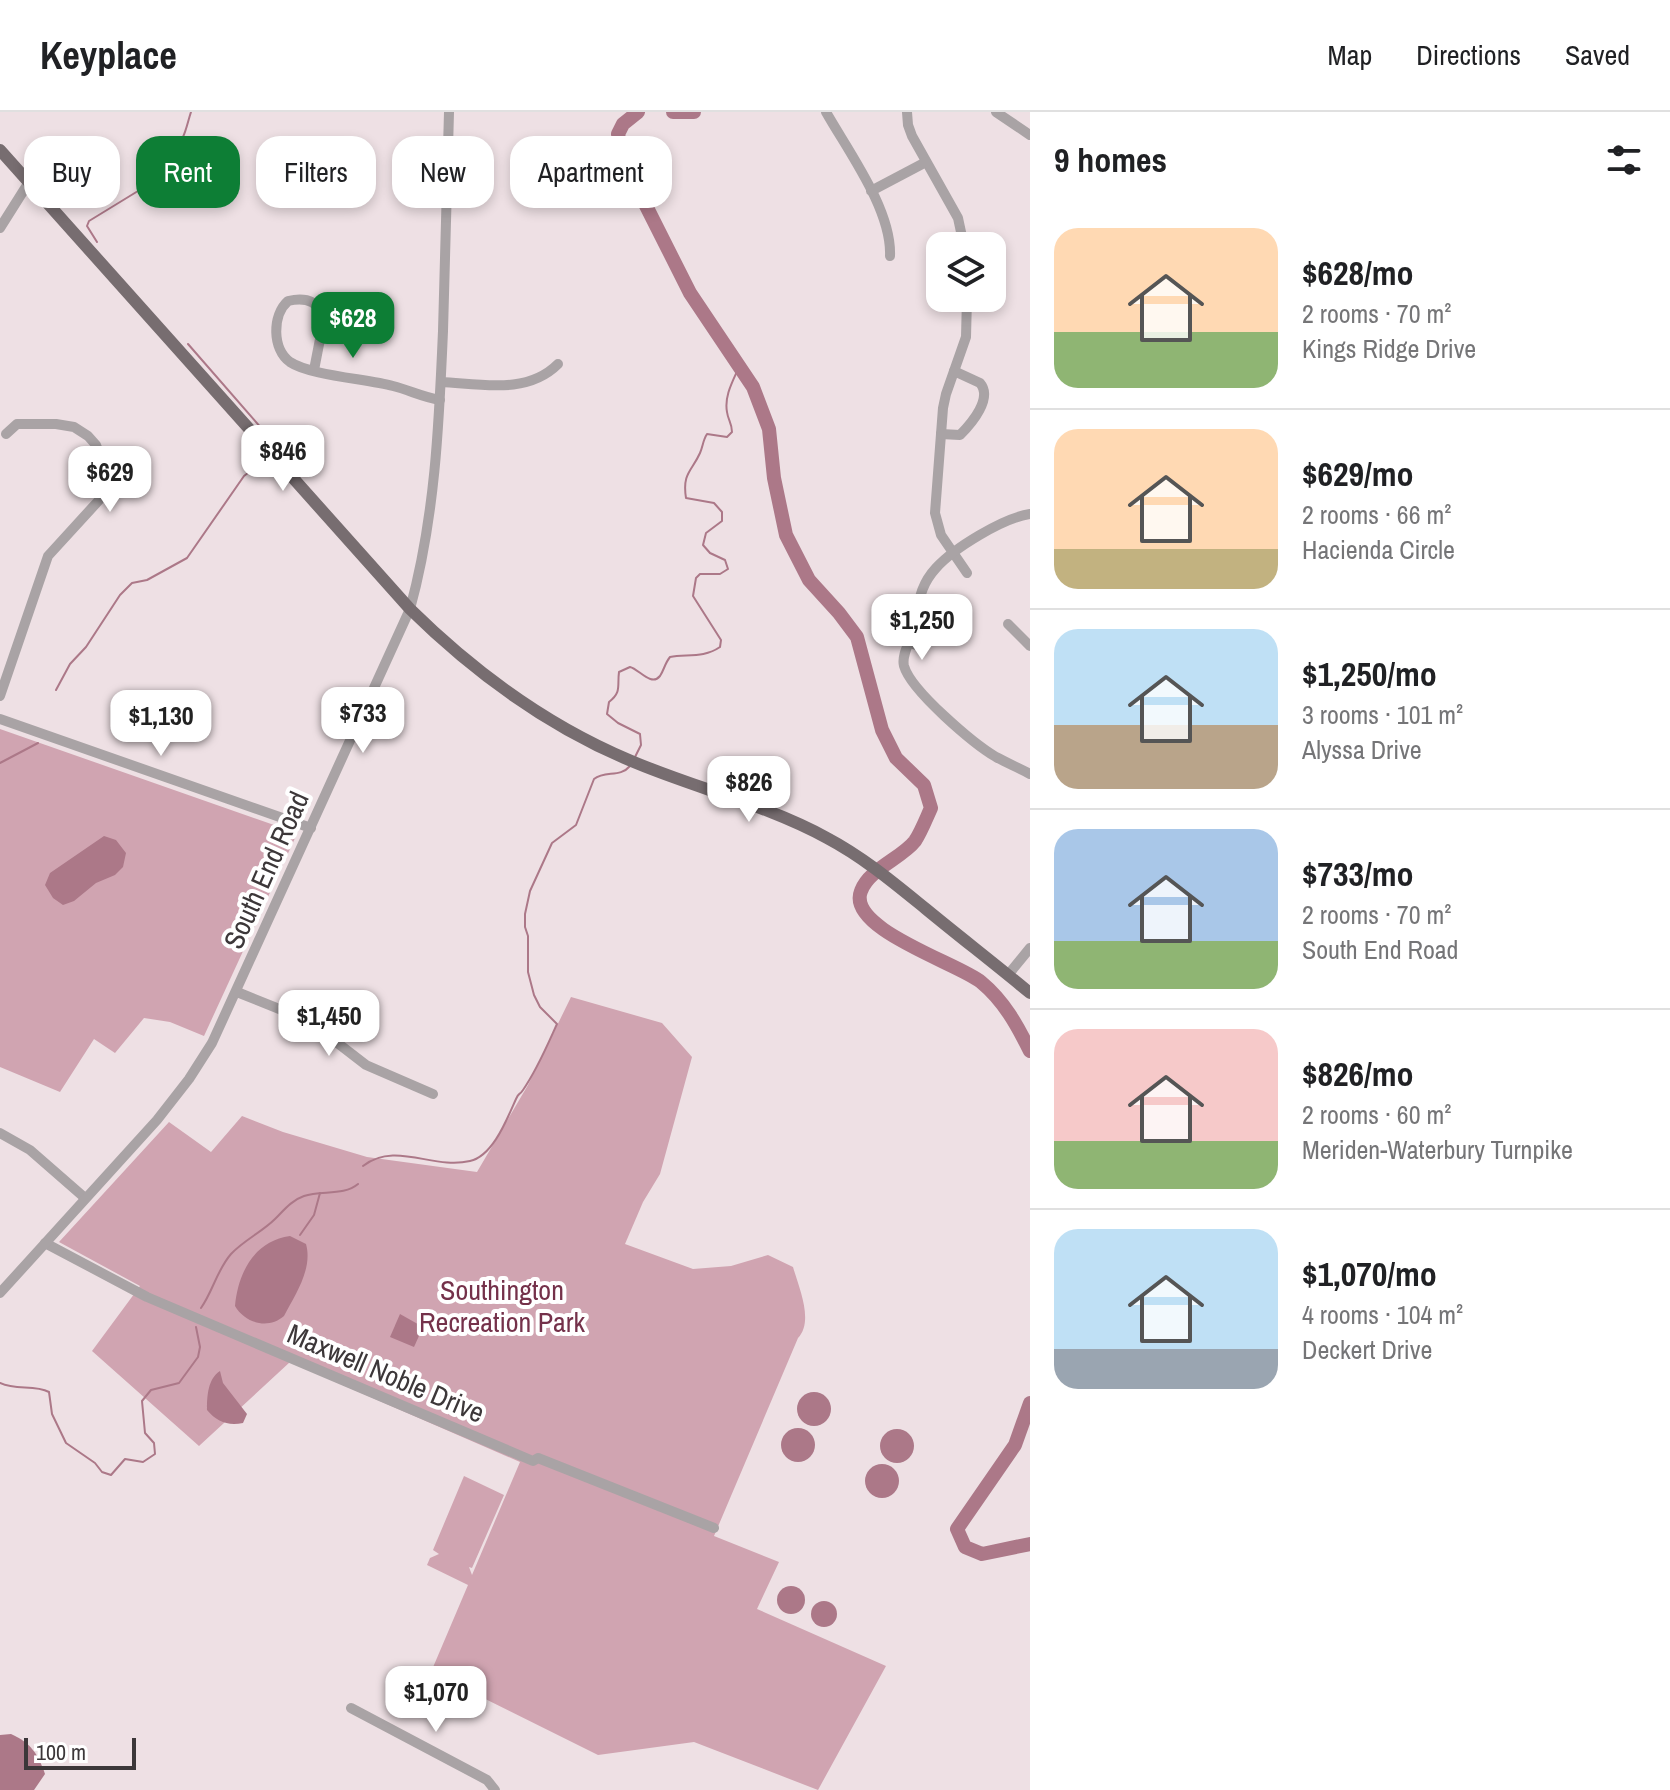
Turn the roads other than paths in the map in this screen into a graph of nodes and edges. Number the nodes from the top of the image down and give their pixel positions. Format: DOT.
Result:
graph roads {
  1 [pos="449,112"];
  2 [pos="826,112"];
  3 [pos="907,112"];
  4 [pos="996,112"];
  5 [pos="1030,135"];
  6 [pos="0,150"];
  7 [pos="926,162"];
  8 [pos="24,176"];
  9 [pos="24,190"];
  10 [pos="871,191"];
  11 [pos="52,208"];
  12 [pos="0,228"];
  13 [pos="961,232"];
  14 [pos="890,256"];
  15 [pos="967,312"];
  16 [pos="558,364"];
  17 [pos="314,370"];
  18 [pos="954,371"];
  19 [pos="441,382"];
  20 [pos="440,400"];
  21 [pos="6,434"];
  22 [pos="941,434"];
  23 [pos="1030,514"];
  24 [pos="952,554"];
  25 [pos="967,573"];
  26 [pos="410,609"];
  27 [pos="918,615"];
  28 [pos="1008,624"];
  29 [pos="909,642"];
  30 [pos="1030,646"];
  31 [pos="0,696"];
  32 [pos="0,719"];
  33 [pos="1030,774"];
  34 [pos="311,828"];
  35 [pos="1030,948"];
  36 [pos="1008,975"];
  37 [pos="237,992"];
  38 [pos="1030,993"];
  39 [pos="433,1094"];
  40 [pos="0,1133"];
  41 [pos="85,1198"];
  42 [pos="45,1243"];
  43 [pos="0,1293"];
  44 [pos="714,1528"];
  45 [pos="351,1708"];
  46 [pos="495,1790"];
  1 -- 19 [label="street, South End Road"];
  2 -- 10 [label="street"];
  3 -- 7 [label="street"];
  4 -- 5 [label="street"];
  6 -- 8 [label="main road"];
  7 -- 10 [label="street"];
  7 -- 13 [label="street"];
  9 -- 12 [label="street"];
  10 -- 14 [label="street"];
  11 -- 26 [label="main road"];
  15 -- 18 [label="street"];
  16 -- 19 [label="street"];
  17 -- 17 [label="street"];
  17 -- 20 [label="street"];
  18 -- 22 [label="street"];
  18 -- 22 [label="street"];
  19 -- 20 [label="street, South End Road"];
  20 -- 26 [label="street, South End Road"];
  21 -- 31 [label="street"];
  22 -- 24 [label="street"];
  23 -- 24 [label="street"];
  24 -- 25 [label="street"];
  24 -- 27 [label="street"];
  26 -- 34 [label="street, South End Road"];
  26 -- 36 [label="main road"];
  27 -- 29 [label="street"];
  27 -- 29 [label="street"];
  28 -- 30 [label="street"];
  29 -- 33 [label="street"];
  32 -- 34 [label="street"];
  34 -- 37 [label="street, South End Road"];
  35 -- 36 [label="street"];
  36 -- 38 [label="main road"];
  37 -- 39 [label="street"];
  37 -- 41 [label="street, South End Road"];
  40 -- 41 [label="street"];
  41 -- 42 [label="street, South End Road"];
  42 -- 43 [label="street, South End Road"];
  42 -- 44 [label="street, Maxwell Noble Drive"];
  45 -- 46 [label="street"];
}
